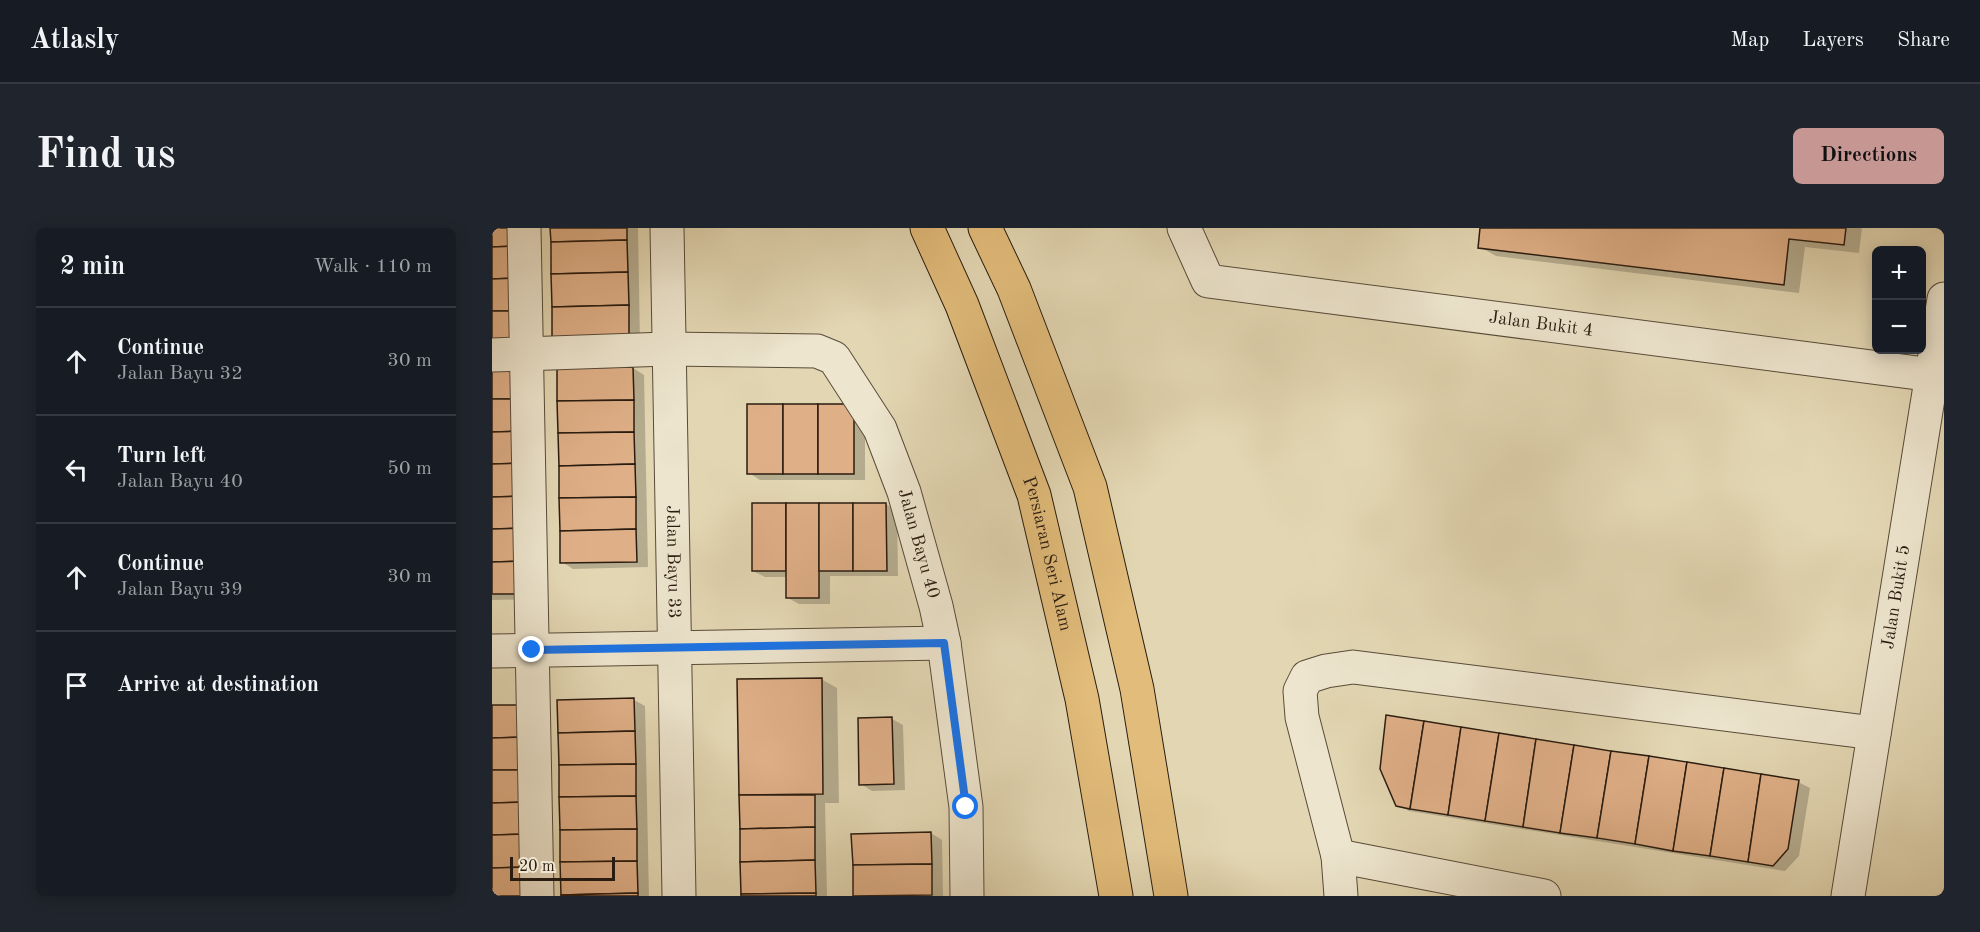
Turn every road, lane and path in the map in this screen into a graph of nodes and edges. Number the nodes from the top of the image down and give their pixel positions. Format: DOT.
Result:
graph roads {
  1 [pos="524,228"];
  2 [pos="667,228"];
  3 [pos="927,228"];
  4 [pos="985,228"];
  5 [pos="1184,228"];
  6 [pos="1944,298"];
  7 [pos="667,349"];
  8 [pos="525,354"];
  9 [pos="492,355"];
  10 [pos="1933,375"];
  11 [pos="944,643"];
  12 [pos="673,648"];
  13 [pos="532,650"];
  14 [pos="492,651"];
  15 [pos="1874,733"];
  16 [pos="1338,856"];
  17 [pos="537,896"];
  18 [pos="679,896"];
  19 [pos="967,896"];
  20 [pos="1116,896"];
  21 [pos="1171,896"];
  22 [pos="1341,896"];
  23 [pos="1544,896"];
  24 [pos="1848,896"];
  1 -- 8 [label="street"];
  2 -- 7 [label="street, Jalan Bayu 33"];
  3 -- 20 [label="main road, Persiaran Seri Alam"];
  4 -- 21 [label="main road"];
  5 -- 10 [label="street, Jalan Bukit 4"];
  6 -- 10 [label="street, Jalan Bukit 5"];
  7 -- 8 [label="street, Jalan Bayu 40"];
  7 -- 11 [label="street, Jalan Bayu 40"];
  7 -- 12 [label="street, Jalan Bayu 33"];
  8 -- 9 [label="street, Jalan Bayu 40"];
  8 -- 13 [label="street"];
  10 -- 15 [label="street, Jalan Bukit 5"];
  11 -- 12 [label="street"];
  11 -- 19 [label="street, Jalan Bayu 40"];
  12 -- 13 [label="street"];
  12 -- 18 [label="street, Jalan Bayu 33"];
  13 -- 14 [label="street"];
  13 -- 17 [label="street"];
  15 -- 16 [label="street"];
  15 -- 24 [label="street, Jalan Bukit 5"];
  16 -- 22 [label="street"];
  16 -- 23 [label="street"];
}
